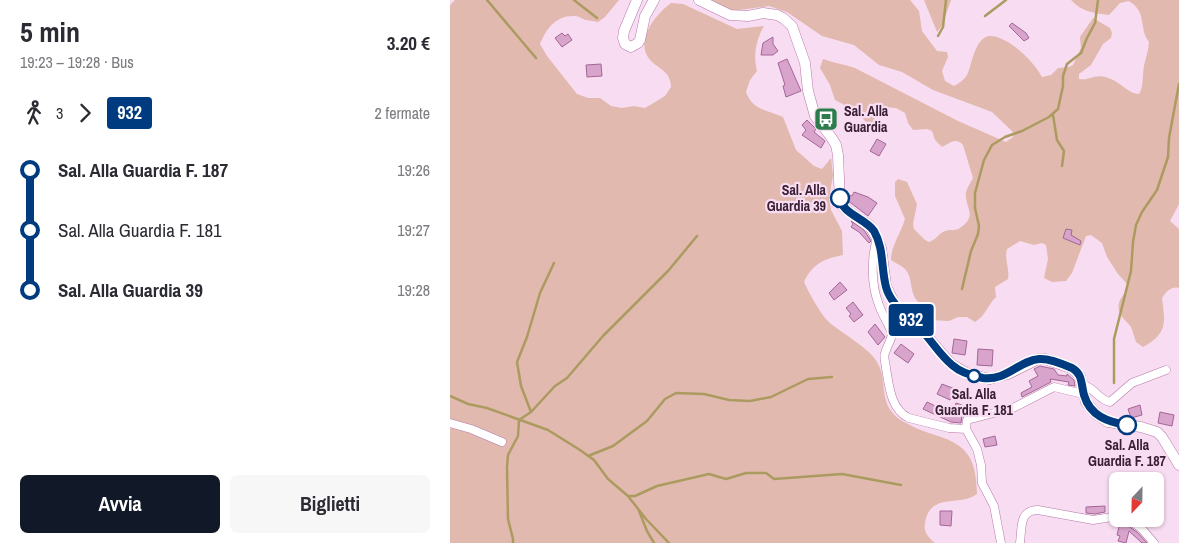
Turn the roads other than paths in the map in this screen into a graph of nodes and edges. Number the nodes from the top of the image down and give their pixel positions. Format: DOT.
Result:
graph roads {
  1 [pos="637,0"];
  2 [pos="654,0"];
  3 [pos="699,0"];
  4 [pos="877,238"];
  5 [pos="1166,370"];
  6 [pos="1083,389"];
  7 [pos="450,423"];
  8 [pos="966,429"];
  9 [pos="502,442"];
  10 [pos="1179,465"];
  11 [pos="1109,517"];
  12 [pos="1141,528"];
  13 [pos="1001,543"];
  14 [pos="1020,543"];
  15 [pos="1154,543"];
  1 -- 2 [label="main road"];
  3 -- 4 [label="main road"];
  4 -- 6 [label="main road"];
  4 -- 8 [label="street"];
  5 -- 6 [label="street"];
  6 -- 8 [label="street"];
  6 -- 10 [label="main road"];
  7 -- 9 [label="street"];
  8 -- 13 [label="street"];
  11 -- 14 [label="street"];
  12 -- 15 [label="street"];
}
